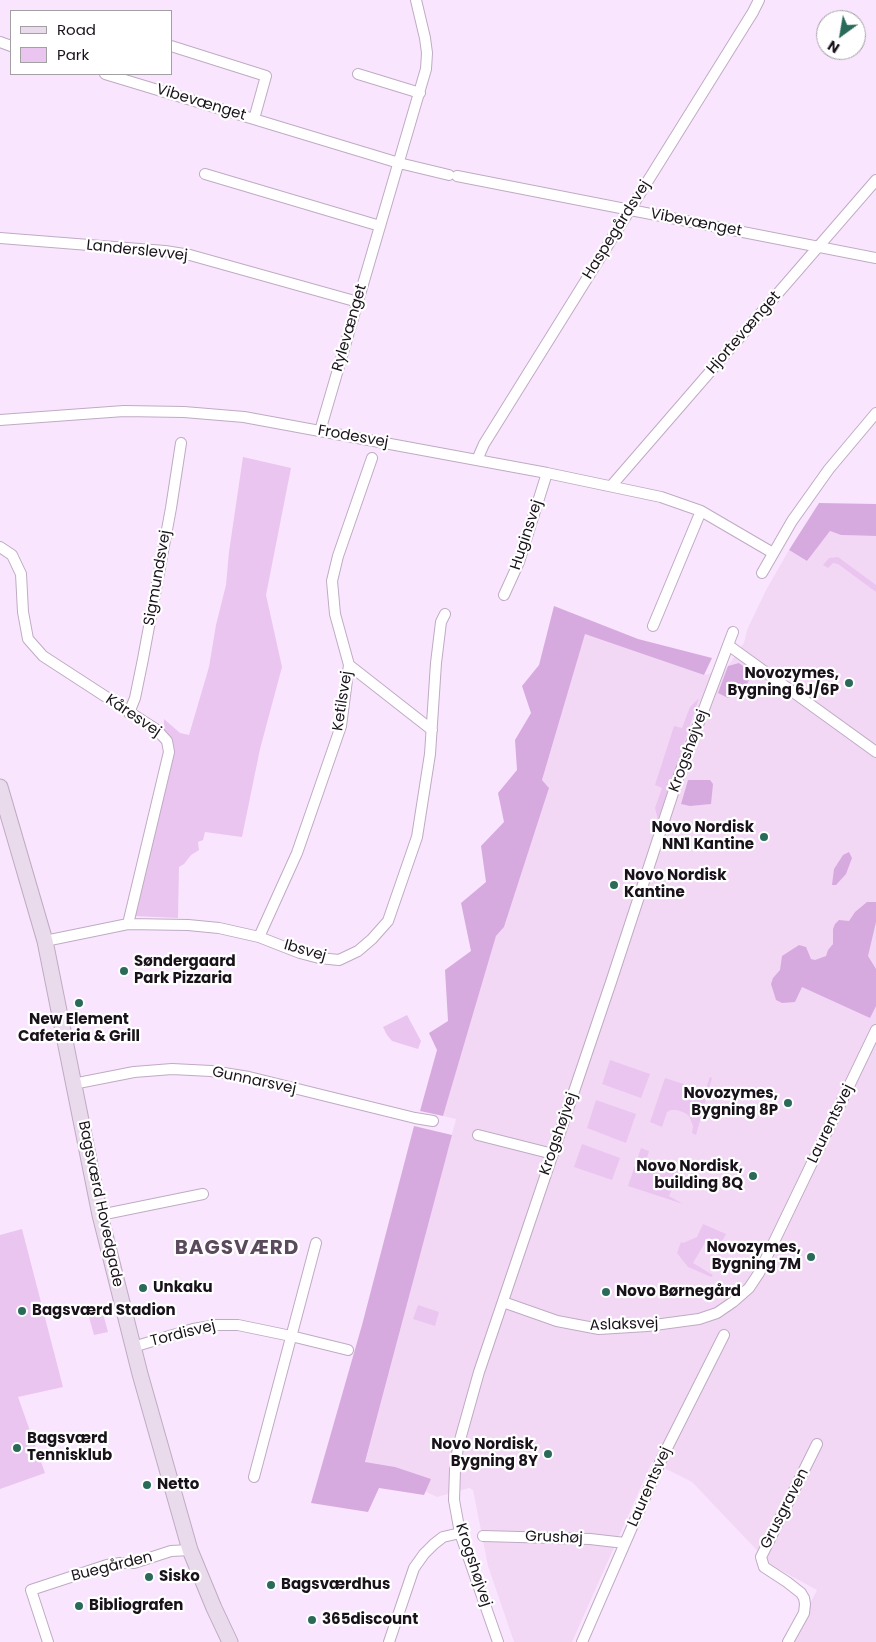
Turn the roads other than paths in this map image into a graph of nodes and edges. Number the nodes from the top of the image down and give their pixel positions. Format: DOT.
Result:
graph roads {
  1 [pos="416,0"];
  2 [pos="759,0"];
  3 [pos="172,46"];
  4 [pos="358,74"];
  5 [pos="119,76"];
  6 [pos="420,93"];
  7 [pos="254,119"];
  8 [pos="399,163"];
  9 [pos="205,174"];
  10 [pos="876,180"];
  11 [pos="630,210"];
  12 [pos="380,226"];
  13 [pos="0,238"];
  14 [pos="818,247"];
  15 [pos="876,258"];
  16 [pos="358,302"];
  17 [pos="875,416"];
  18 [pos="0,420"];
  19 [pos="320,431"];
  20 [pos="181,443"];
  21 [pos="372,458"];
  22 [pos="477,460"];
  23 [pos="547,473"];
  24 [pos="612,486"];
  25 [pos="701,511"];
  26 [pos="0,547"];
  27 [pos="773,553"];
  28 [pos="762,573"];
  29 [pos="504,595"];
  30 [pos="445,614"];
  31 [pos="653,626"];
  32 [pos="733,632"];
  33 [pos="728,645"];
  34 [pos="349,665"];
  35 [pos="128,713"];
  36 [pos="432,730"];
  37 [pos="876,752"];
  38 [pos="0,787"];
  39 [pos="5,817"];
  40 [pos="128,924"];
  41 [pos="259,937"];
  42 [pos="44,941"];
  43 [pos="876,1030"];
  44 [pos="73,1084"];
  45 [pos="433,1121"];
  46 [pos="478,1135"];
  47 [pos="553,1154"];
  48 [pos="203,1194"];
  49 [pos="100,1215"];
  50 [pos="316,1243"];
  51 [pos="503,1302"];
  52 [pos="718,1313"];
  53 [pos="724,1335"];
  54 [pos="292,1336"];
  55 [pos="133,1347"];
  56 [pos="348,1350"];
  57 [pos="818,1444"];
  58 [pos="254,1477"];
  59 [pos="460,1533"];
  60 [pos="483,1536"];
  61 [pos="625,1543"];
  62 [pos="190,1550"];
  63 [pos="48,1642"];
  64 [pos="230,1642"];
  65 [pos="389,1642"];
  66 [pos="498,1642"];
  67 [pos="582,1642"];
  68 [pos="788,1642"];
  1 -- 6 [label="street, Rylevænget"];
  2 -- 11 [label="street, Haspegårdsvej"];
  3 -- 7 [label="street, Vibevænget"];
  4 -- 6 [label="street"];
  5 -- 7 [label="street, Vibevænget"];
  6 -- 8 [label="street, Rylevænget"];
  7 -- 8 [label="street, Vibevænget"];
  8 -- 11 [label="street, Vibevænget"];
  8 -- 12 [label="street, Rylevænget"];
  9 -- 12 [label="street"];
  10 -- 14 [label="street, Hjortevænget"];
  11 -- 14 [label="street, Vibevænget"];
  11 -- 22 [label="street, Haspegårdsvej"];
  12 -- 16 [label="street, Rylevænget"];
  13 -- 16 [label="street, Landerslevvej"];
  14 -- 15 [label="street, Vibevænget"];
  14 -- 24 [label="street, Hjortevænget"];
  16 -- 19 [label="street, Rylevænget"];
  17 -- 27 [label="street"];
  18 -- 19 [label="street, Frodesvej"];
  19 -- 22 [label="street, Frodesvej"];
  20 -- 35 [label="street, Sigmundsvej"];
  21 -- 34 [label="street, Ketilsvej"];
  22 -- 23 [label="street, Frodesvej"];
  23 -- 24 [label="street, Frodesvej"];
  23 -- 29 [label="street, Huginsvej"];
  24 -- 25 [label="street, Frodesvej"];
  25 -- 27 [label="street, Frodesvej"];
  25 -- 31 [label="street"];
  26 -- 35 [label="street, Kåresvej"];
  27 -- 28 [label="street"];
  30 -- 36 [label="street, Ibsvej"];
  32 -- 33 [label="street, Krogshøjvej"];
  33 -- 37 [label="street"];
  33 -- 47 [label="street, Krogshøjvej"];
  34 -- 36 [label="street"];
  34 -- 41 [label="street, Ketilsvej"];
  35 -- 40 [label="street, Kåresvej"];
  36 -- 41 [label="street, Ibsvej"];
  38 -- 39 [label="street, Bagsværd Hovedgade"];
  39 -- 42 [label="street, Bagsværd Hovedgade"];
  40 -- 41 [label="street, Ibsvej"];
  40 -- 42 [label="street, Ibsvej"];
  42 -- 44 [label="street, Bagsværd Hovedgade"];
  43 -- 52 [label="street, Laurentsvej"];
  44 -- 45 [label="street, Gunnarsvej"];
  44 -- 49 [label="street, Bagsværd Hovedgade"];
  46 -- 47 [label="street"];
  47 -- 51 [label="street, Krogshøjvej"];
  48 -- 49 [label="street"];
  49 -- 55 [label="street, Bagsværd Hovedgade"];
  50 -- 54 [label="street"];
  51 -- 52 [label="street, Aslaksvej"];
  51 -- 59 [label="street, Krogshøjvej"];
  53 -- 61 [label="street, Laurentsvej"];
  54 -- 55 [label="street, Tordisvej"];
  54 -- 56 [label="street, Tordisvej"];
  54 -- 58 [label="street"];
  55 -- 62 [label="street, Bagsværd Hovedgade"];
  57 -- 68 [label="street, Grusgraven"];
  59 -- 65 [label="street"];
  59 -- 66 [label="street, Krogshøjvej"];
  60 -- 61 [label="street, Grushøj"];
  61 -- 67 [label="street, Laurentsvej"];
  62 -- 63 [label="street, Buegården"];
  62 -- 64 [label="street, Bagsværd Hovedgade"];
}
